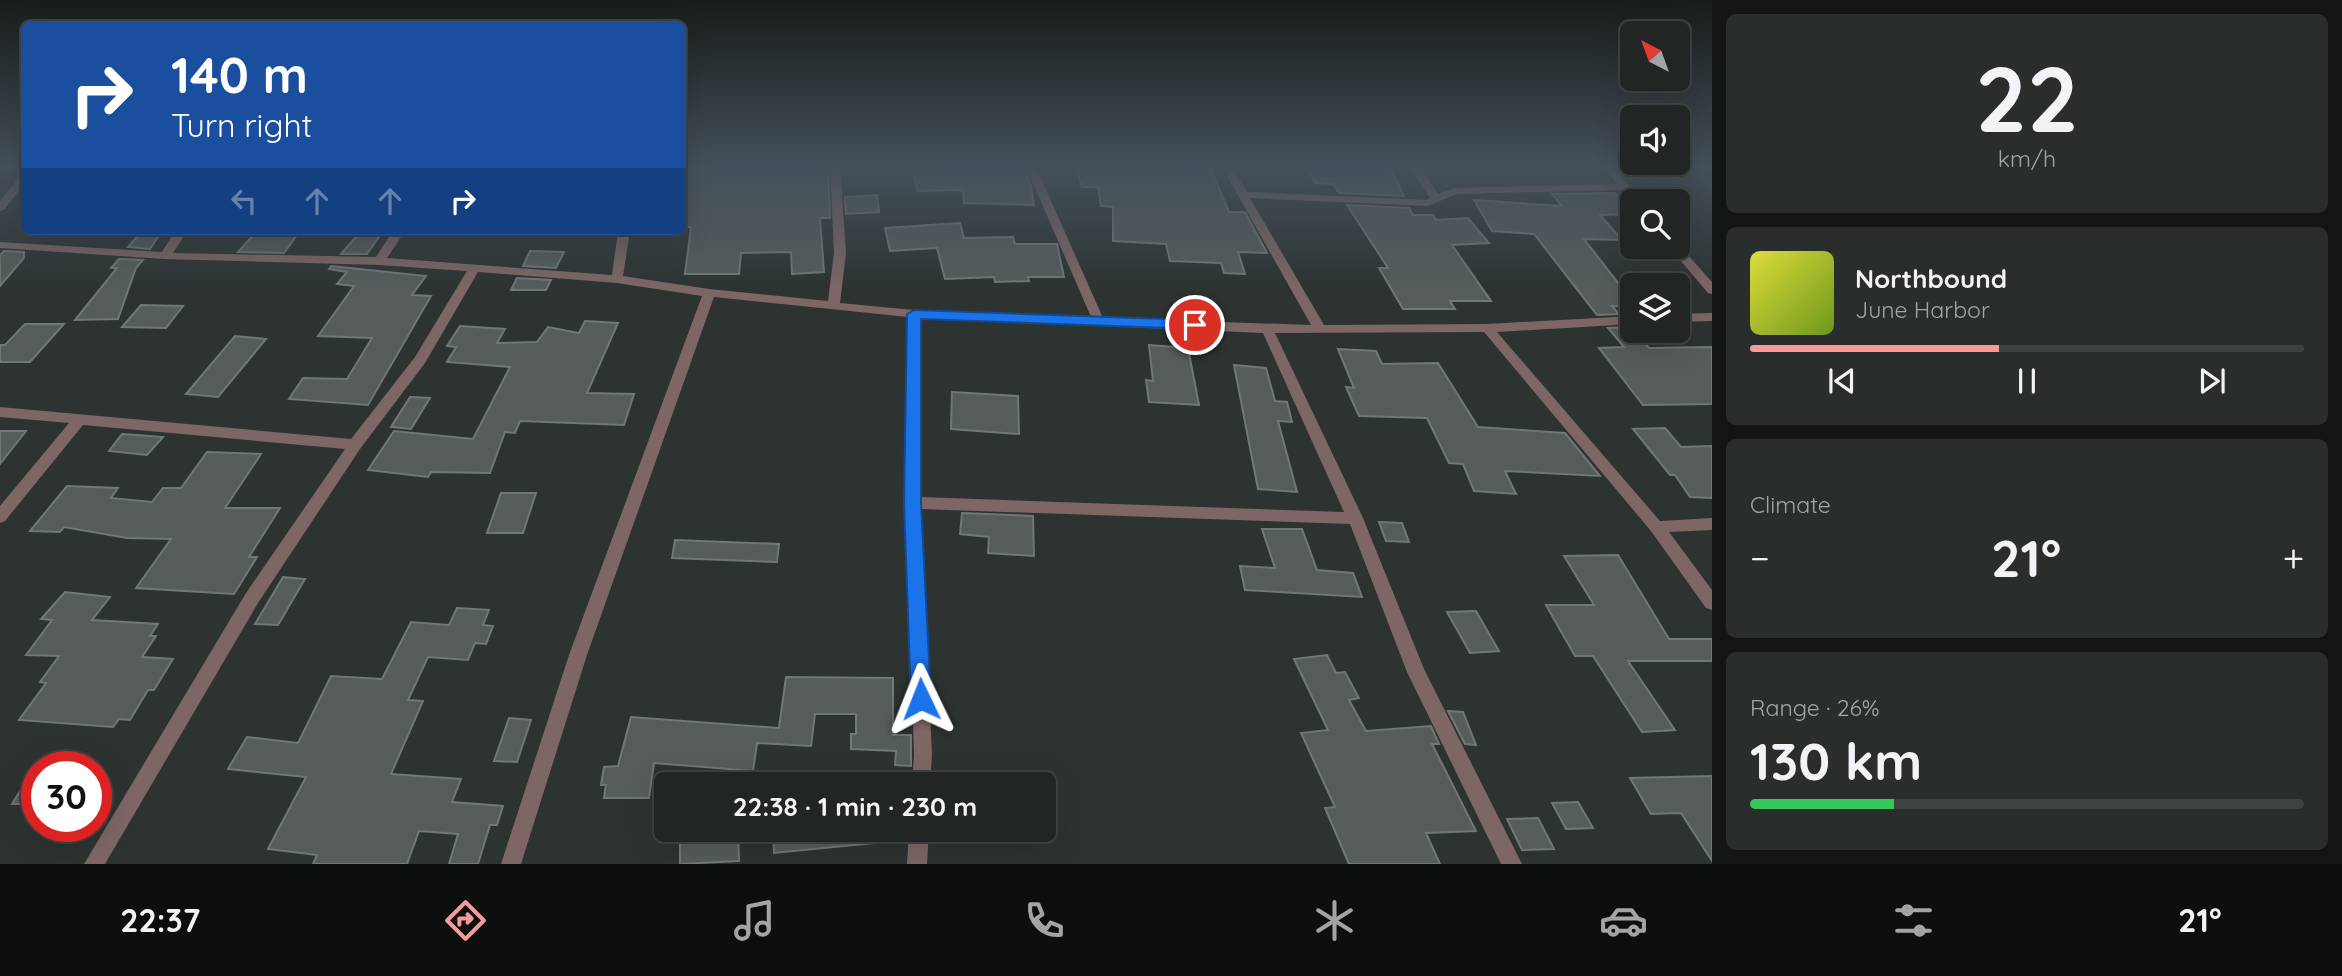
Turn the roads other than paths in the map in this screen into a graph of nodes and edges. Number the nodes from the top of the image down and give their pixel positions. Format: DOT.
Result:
graph roads {
  1 [pos="837,207"];
  2 [pos="1049,207"];
  3 [pos="1253,207"];
  4 [pos="178,235"];
  5 [pos="395,235"];
  6 [pos="623,235"];
  7 [pos="0,245"];
  8 [pos="165,256"];
  9 [pos="1685,259"];
  10 [pos="379,261"];
  11 [pos="474,269"];
  12 [pos="617,279"];
  13 [pos="1712,290"];
  14 [pos="709,293"];
  15 [pos="834,306"];
  16 [pos="914,314"];
  17 [pos="1712,317"];
  18 [pos="1690,318"];
  19 [pos="1098,320"];
  20 [pos="1620,321"];
  21 [pos="1319,327"];
  22 [pos="1487,328"];
  23 [pos="1267,329"];
  24 [pos="0,412"];
  25 [pos="81,418"];
  26 [pos="355,445"];
  27 [pos="913,503"];
  28 [pos="0,517"];
  29 [pos="1355,518"];
  30 [pos="1712,523"];
  31 [pos="1656,527"];
  32 [pos="1712,603"];
  33 [pos="922,772"];
  34 [pos="918,842"];
  35 [pos="94,864"];
  36 [pos="511,864"];
  37 [pos="917,864"];
  38 [pos="1513,864"];
  1 -- 15 [label="street"];
  2 -- 19 [label="street"];
  3 -- 21 [label="street"];
  4 -- 8 [label="street"];
  5 -- 10 [label="street"];
  6 -- 12 [label="street"];
  7 -- 8 [label="street"];
  8 -- 10 [label="street"];
  9 -- 13 [label="street"];
  10 -- 11 [label="street"];
  11 -- 12 [label="street"];
  11 -- 26 [label="street"];
  12 -- 14 [label="street"];
  14 -- 15 [label="street"];
  14 -- 36 [label="street"];
  15 -- 16 [label="street"];
  16 -- 19 [label="street"];
  16 -- 27 [label="street"];
  17 -- 18 [label="street"];
  19 -- 23 [label="street"];
  20 -- 22 [label="street"];
  21 -- 22 [label="street"];
  21 -- 23 [label="street"];
  22 -- 31 [label="street"];
  23 -- 29 [label="street"];
  24 -- 25 [label="street"];
  25 -- 26 [label="street"];
  25 -- 28 [label="street"];
  26 -- 35 [label="street"];
  27 -- 29 [label="street"];
  27 -- 33 [label="street"];
  29 -- 38 [label="street"];
  30 -- 31 [label="street"];
  31 -- 32 [label="street"];
  34 -- 37 [label="street"];
}
